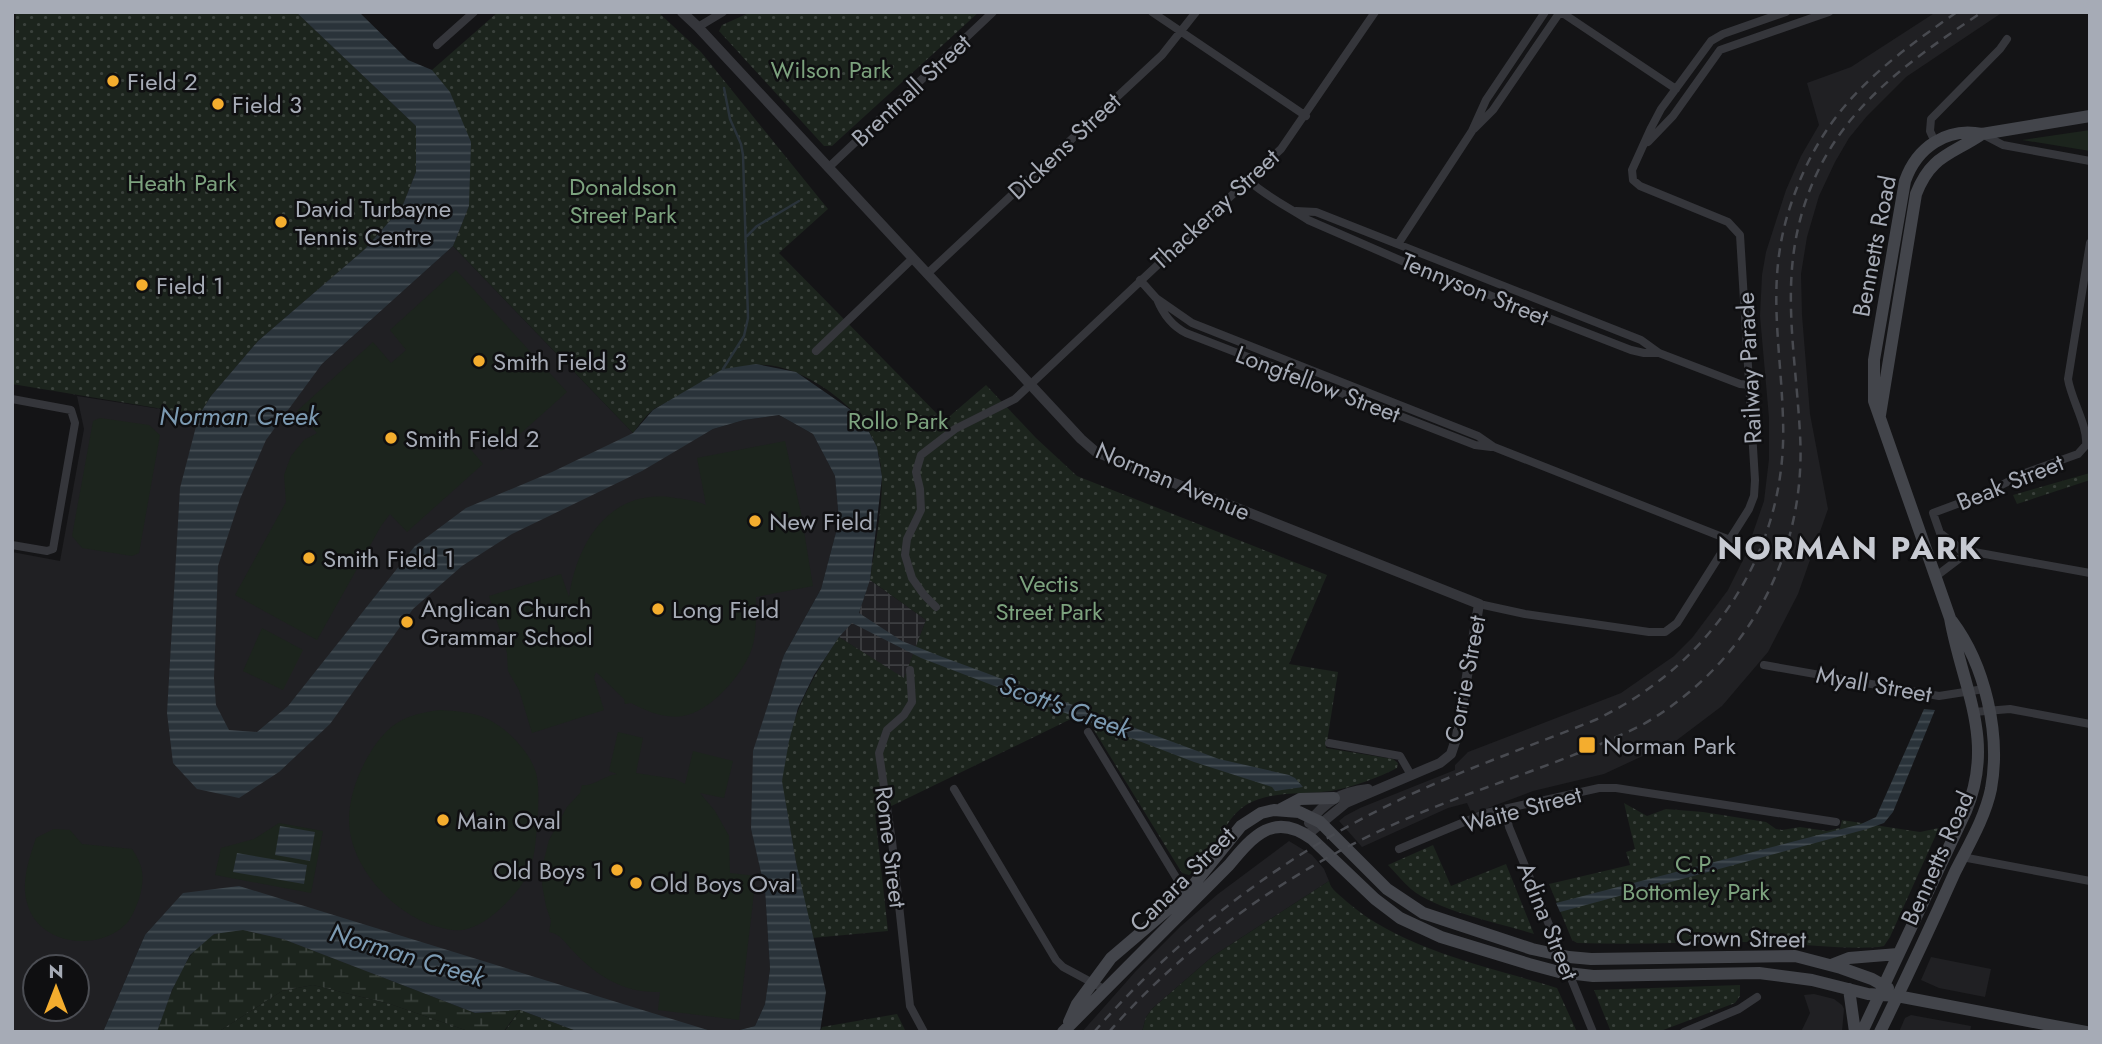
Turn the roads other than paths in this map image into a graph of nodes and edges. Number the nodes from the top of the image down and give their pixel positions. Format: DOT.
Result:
graph roads {
  1 [pos="682,12"];
  2 [pos="723,12"];
  3 [pos="993,12"];
  4 [pos="1152,12"];
  5 [pos="1196,12"];
  6 [pos="1376,12"];
  7 [pos="1545,12"];
  8 [pos="1561,12"];
  9 [pos="1786,12"];
  10 [pos="1829,12"];
  11 [pos="468,14"];
  12 [pos="698,27"];
  13 [pos="1182,32"];
  14 [pos="2007,39"];
  15 [pos="437,45"];
  16 [pos="1676,89"];
  17 [pos="1306,116"];
  18 [pos="2090,116"];
  19 [pos="1472,131"];
  20 [pos="1982,134"];
  21 [pos="1935,142"];
  22 [pos="1643,146"];
  23 [pos="2090,161"];
  24 [pos="828,168"];
  25 [pos="1248,180"];
  26 [pos="1296,211"];
  27 [pos="2090,243"];
  28 [pos="1398,244"];
  29 [pos="912,259"];
  30 [pos="927,274"];
  31 [pos="1140,280"];
  32 [pos="1890,305"];
  33 [pos="816,351"];
  34 [pos="1659,353"];
  35 [pos="1030,384"];
  36 [pos="1750,385"];
  37 [pos="12,398"];
  38 [pos="1730,540"];
  39 [pos="12,545"];
  40 [pos="1964,555"];
  41 [pos="2090,573"];
  42 [pos="1935,577"];
  43 [pos="1479,604"];
  44 [pos="936,607"];
  45 [pos="1950,618"];
  46 [pos="1665,632"];
  47 [pos="1764,665"];
  48 [pos="910,670"];
  49 [pos="1983,689"];
  50 [pos="1970,692"];
  51 [pos="1989,710"];
  52 [pos="1974,712"];
  53 [pos="2090,724"];
  54 [pos="1088,732"];
  55 [pos="1329,743"];
  56 [pos="1411,775"];
  57 [pos="1378,788"];
  58 [pos="954,789"];
  59 [pos="1334,798"];
  60 [pos="1280,809"];
  61 [pos="1505,809"];
  62 [pos="1317,820"];
  63 [pos="1836,822"];
  64 [pos="1305,834"];
  65 [pos="1399,849"];
  66 [pos="1962,857"];
  67 [pos="2090,881"];
  68 [pos="1189,898"];
  69 [pos="1898,954"];
  70 [pos="1560,955"];
  71 [pos="1831,965"];
  72 [pos="1570,974"];
  73 [pos="1093,983"];
  74 [pos="1104,989"];
  75 [pos="1849,989"];
  76 [pos="1881,990"];
  77 [pos="1897,996"];
  78 [pos="1757,997"];
  79 [pos="1064,1030"];
  80 [pos="924,1032"];
  81 [pos="1593,1032"];
  82 [pos="1684,1032"];
  83 [pos="1855,1032"];
  84 [pos="1861,1032"];
  85 [pos="1880,1032"];
  86 [pos="2086,1032"];
  1 -- 12 [label="street, Norman Avenue"];
  2 -- 12 [label="street"];
  3 -- 24 [label="street, Brentnall Street"];
  4 -- 13 [label="street"];
  5 -- 13 [label="street, Dickens Street"];
  6 -- 17 [label="street, Thackeray Street"];
  7 -- 19 [label="street"];
  8 -- 16 [label="street"];
  8 -- 19 [label="street"];
  9 -- 16 [label="street, Railway Parade"];
  10 -- 22 [label="street, Railway Parade"];
  11 -- 15 [label="street"];
  12 -- 24 [label="street, Norman Avenue"];
  13 -- 17 [label="street"];
  13 -- 30 [label="street, Dickens Street"];
  14 -- 21 [label="street"];
  16 -- 22 [label="street, Railway Parade"];
  17 -- 25 [label="street, Thackeray Street"];
  18 -- 20 [label="main road, Bennetts Road"];
  19 -- 28 [label="street"];
  20 -- 21 [label="main road, Bennetts Road"];
  20 -- 23 [label="street, Bennetts Road"];
  20 -- 32 [label="main road, Bennetts Road"];
  21 -- 32 [label="main road, Bennetts Road"];
  22 -- 36 [label="street, Railway Parade"];
  24 -- 29 [label="street, Norman Avenue"];
  25 -- 26 [label="street, Tennyson Street"];
  25 -- 31 [label="street, Thackeray Street"];
  26 -- 28 [label="street, Tennyson Street"];
  26 -- 34 [label="street, Tennyson Street"];
  27 -- 40 [label="street, Beak Street"];
  28 -- 34 [label="street, Tennyson Street"];
  29 -- 30 [label="street, Norman Avenue"];
  29 -- 33 [label="street"];
  30 -- 35 [label="street, Norman Avenue"];
  31 -- 35 [label="street, Thackeray Street"];
  31 -- 38 [label="street, Longfellow Street"];
  32 -- 42 [label="main road, Bennetts Road"];
  34 -- 36 [label="street, Tennyson Street"];
  35 -- 43 [label="street, Norman Avenue"];
  35 -- 44 [label="street, Thackeray Street"];
  36 -- 38 [label="street, Railway Parade"];
  37 -- 39 [label="street"];
  38 -- 46 [label="street, Railway Parade"];
  40 -- 41 [label="street"];
  40 -- 42 [label="street"];
  42 -- 45 [label="main road, Bennetts Road"];
  43 -- 46 [label="street, Norman Avenue"];
  43 -- 56 [label="street, Corrie Street"];
  45 -- 49 [label="main road, Bennetts Road"];
  45 -- 50 [label="main road, Bennetts Road"];
  47 -- 50 [label="street, Myall Street"];
  48 -- 80 [label="street, Rome Street"];
  49 -- 50 [label="street, Myall Street"];
  49 -- 51 [label="main road, Bennetts Road"];
  50 -- 52 [label="main road, Bennetts Road"];
  51 -- 52 [label="street"];
  51 -- 53 [label="street"];
  51 -- 66 [label="main road, Bennetts Road"];
  52 -- 69 [label="main road, Bennetts Road"];
  54 -- 68 [label="street"];
  55 -- 56 [label="street"];
  56 -- 57 [label="street"];
  57 -- 59 [label="street"];
  57 -- 62 [label="street"];
  58 -- 73 [label="street"];
  59 -- 60 [label="main road, Canara Street"];
  59 -- 62 [label="street"];
  60 -- 62 [label="main road"];
  60 -- 68 [label="main road, Canara Street"];
  61 -- 63 [label="street, Waite Street"];
  61 -- 65 [label="street, Waite Street"];
  61 -- 70 [label="street, Adina Street"];
  62 -- 64 [label="street"];
  62 -- 70 [label="main road, Crown Street"];
  64 -- 68 [label="main road, Canara Street"];
  64 -- 72 [label="main road, Crown Street"];
  66 -- 67 [label="street"];
  66 -- 77 [label="main road, Bennetts Road"];
  68 -- 73 [label="main road, Canara Street"];
  68 -- 74 [label="main road, Canara Street"];
  69 -- 71 [label="main road"];
  69 -- 76 [label="main road, Bennetts Road"];
  70 -- 71 [label="main road, Crown Street"];
  70 -- 72 [label="street, Adina Street"];
  71 -- 76 [label="main road, Crown Street"];
  72 -- 75 [label="main road, Crown Street"];
  72 -- 81 [label="street, Adina Street"];
  73 -- 74 [label="street"];
  73 -- 79 [label="main road, Canara Street"];
  74 -- 79 [label="main road, Canara Street"];
  75 -- 76 [label="main road, Crown Street"];
  75 -- 83 [label="main road"];
  76 -- 77 [label="main road, Crown Street"];
  76 -- 84 [label="main road, Bennetts Road"];
  77 -- 85 [label="main road, Bennetts Road"];
  77 -- 86 [label="main road"];
  78 -- 82 [label="street"];
}
